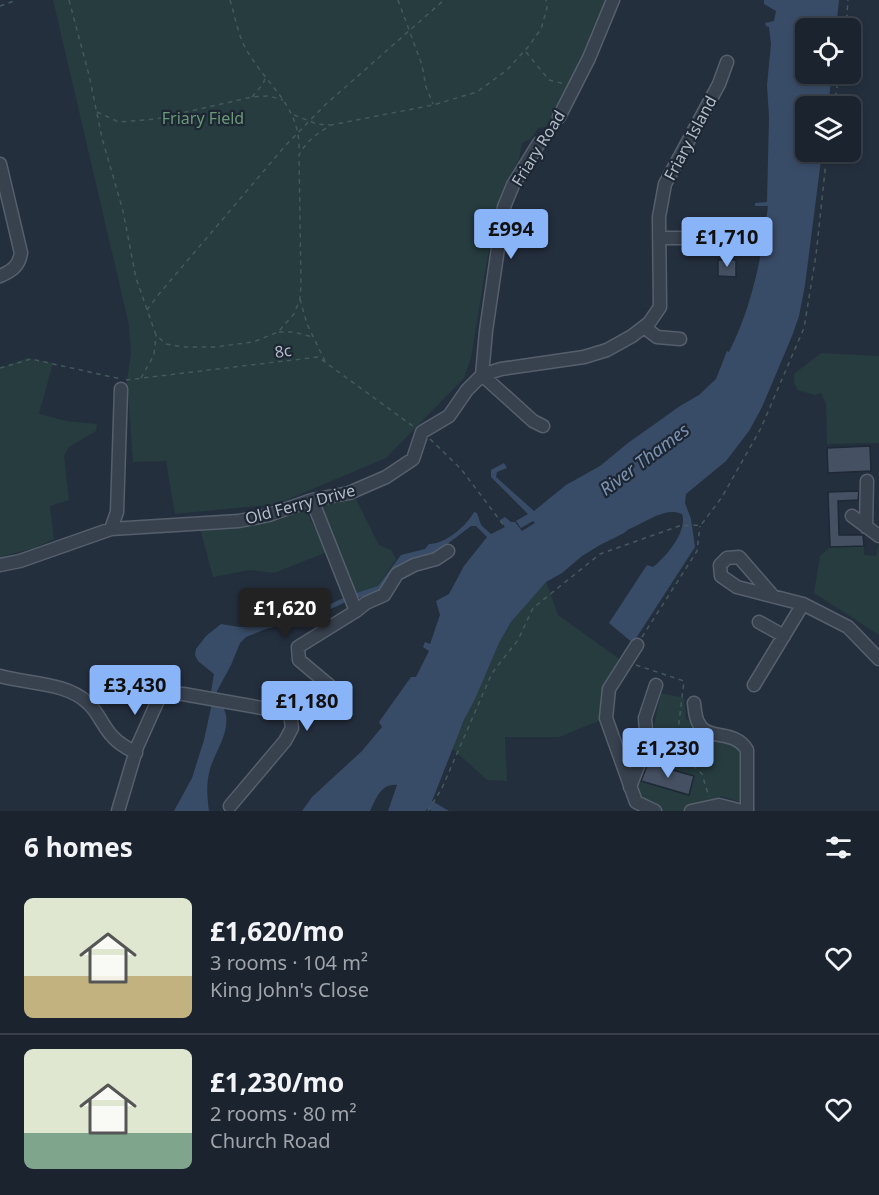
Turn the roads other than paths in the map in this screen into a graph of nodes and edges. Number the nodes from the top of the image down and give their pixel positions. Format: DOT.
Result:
graph roads {
  1 [pos="613,0"];
  2 [pos="727,62"];
  3 [pos="559,117"];
  4 [pos="539,143"];
  5 [pos="0,164"];
  6 [pos="659,238"];
  7 [pos="718,238"];
  8 [pos="0,276"];
  9 [pos="644,327"];
  10 [pos="680,339"];
  11 [pos="482,375"];
  12 [pos="121,389"];
  13 [pos="543,426"];
  14 [pos="867,481"];
  15 [pos="312,500"];
  16 [pos="852,516"];
  17 [pos="866,527"];
  18 [pos="111,530"];
  19 [pos="879,536"];
  20 [pos="448,551"];
  21 [pos="0,565"];
  22 [pos="773,596"];
  23 [pos="803,604"];
  24 [pos="356,611"];
  25 [pos="759,622"];
  26 [pos="784,636"];
  27 [pos="637,645"];
  28 [pos="879,659"];
  29 [pos="0,676"];
  30 [pos="754,684"];
  31 [pos="656,685"];
  32 [pos="330,686"];
  33 [pos="694,703"];
  34 [pos="136,753"];
  35 [pos="630,787"];
  36 [pos="230,806"];
  37 [pos="118,811"];
  38 [pos="655,811"];
  39 [pos="692,811"];
  40 [pos="745,811"];
  1 -- 3 [label="street, Friary Road"];
  2 -- 6 [label="street, Friary Island"];
  4 -- 11 [label="street, Friary Road"];
  5 -- 8 [label="street"];
  6 -- 7 [label="street"];
  6 -- 9 [label="street, Friary Island"];
  9 -- 10 [label="street"];
  9 -- 11 [label="street, Friary Island"];
  11 -- 13 [label="street"];
  11 -- 15 [label="street, Old Ferry Drive"];
  12 -- 18 [label="street"];
  14 -- 17 [label="street"];
  15 -- 18 [label="street, Old Ferry Drive"];
  15 -- 24 [label="street"];
  16 -- 17 [label="street"];
  17 -- 19 [label="street"];
  18 -- 21 [label="street, Old Ferry Drive"];
  20 -- 24 [label="street"];
  22 -- 23 [label="street"];
  23 -- 26 [label="street"];
  23 -- 28 [label="street"];
  24 -- 32 [label="street"];
  25 -- 26 [label="street"];
  26 -- 30 [label="street"];
  27 -- 35 [label="street"];
  29 -- 34 [label="street"];
  31 -- 35 [label="street"];
  33 -- 40 [label="street"];
  34 -- 36 [label="street"];
  34 -- 37 [label="street"];
  35 -- 38 [label="street"];
  39 -- 40 [label="street"];
}
